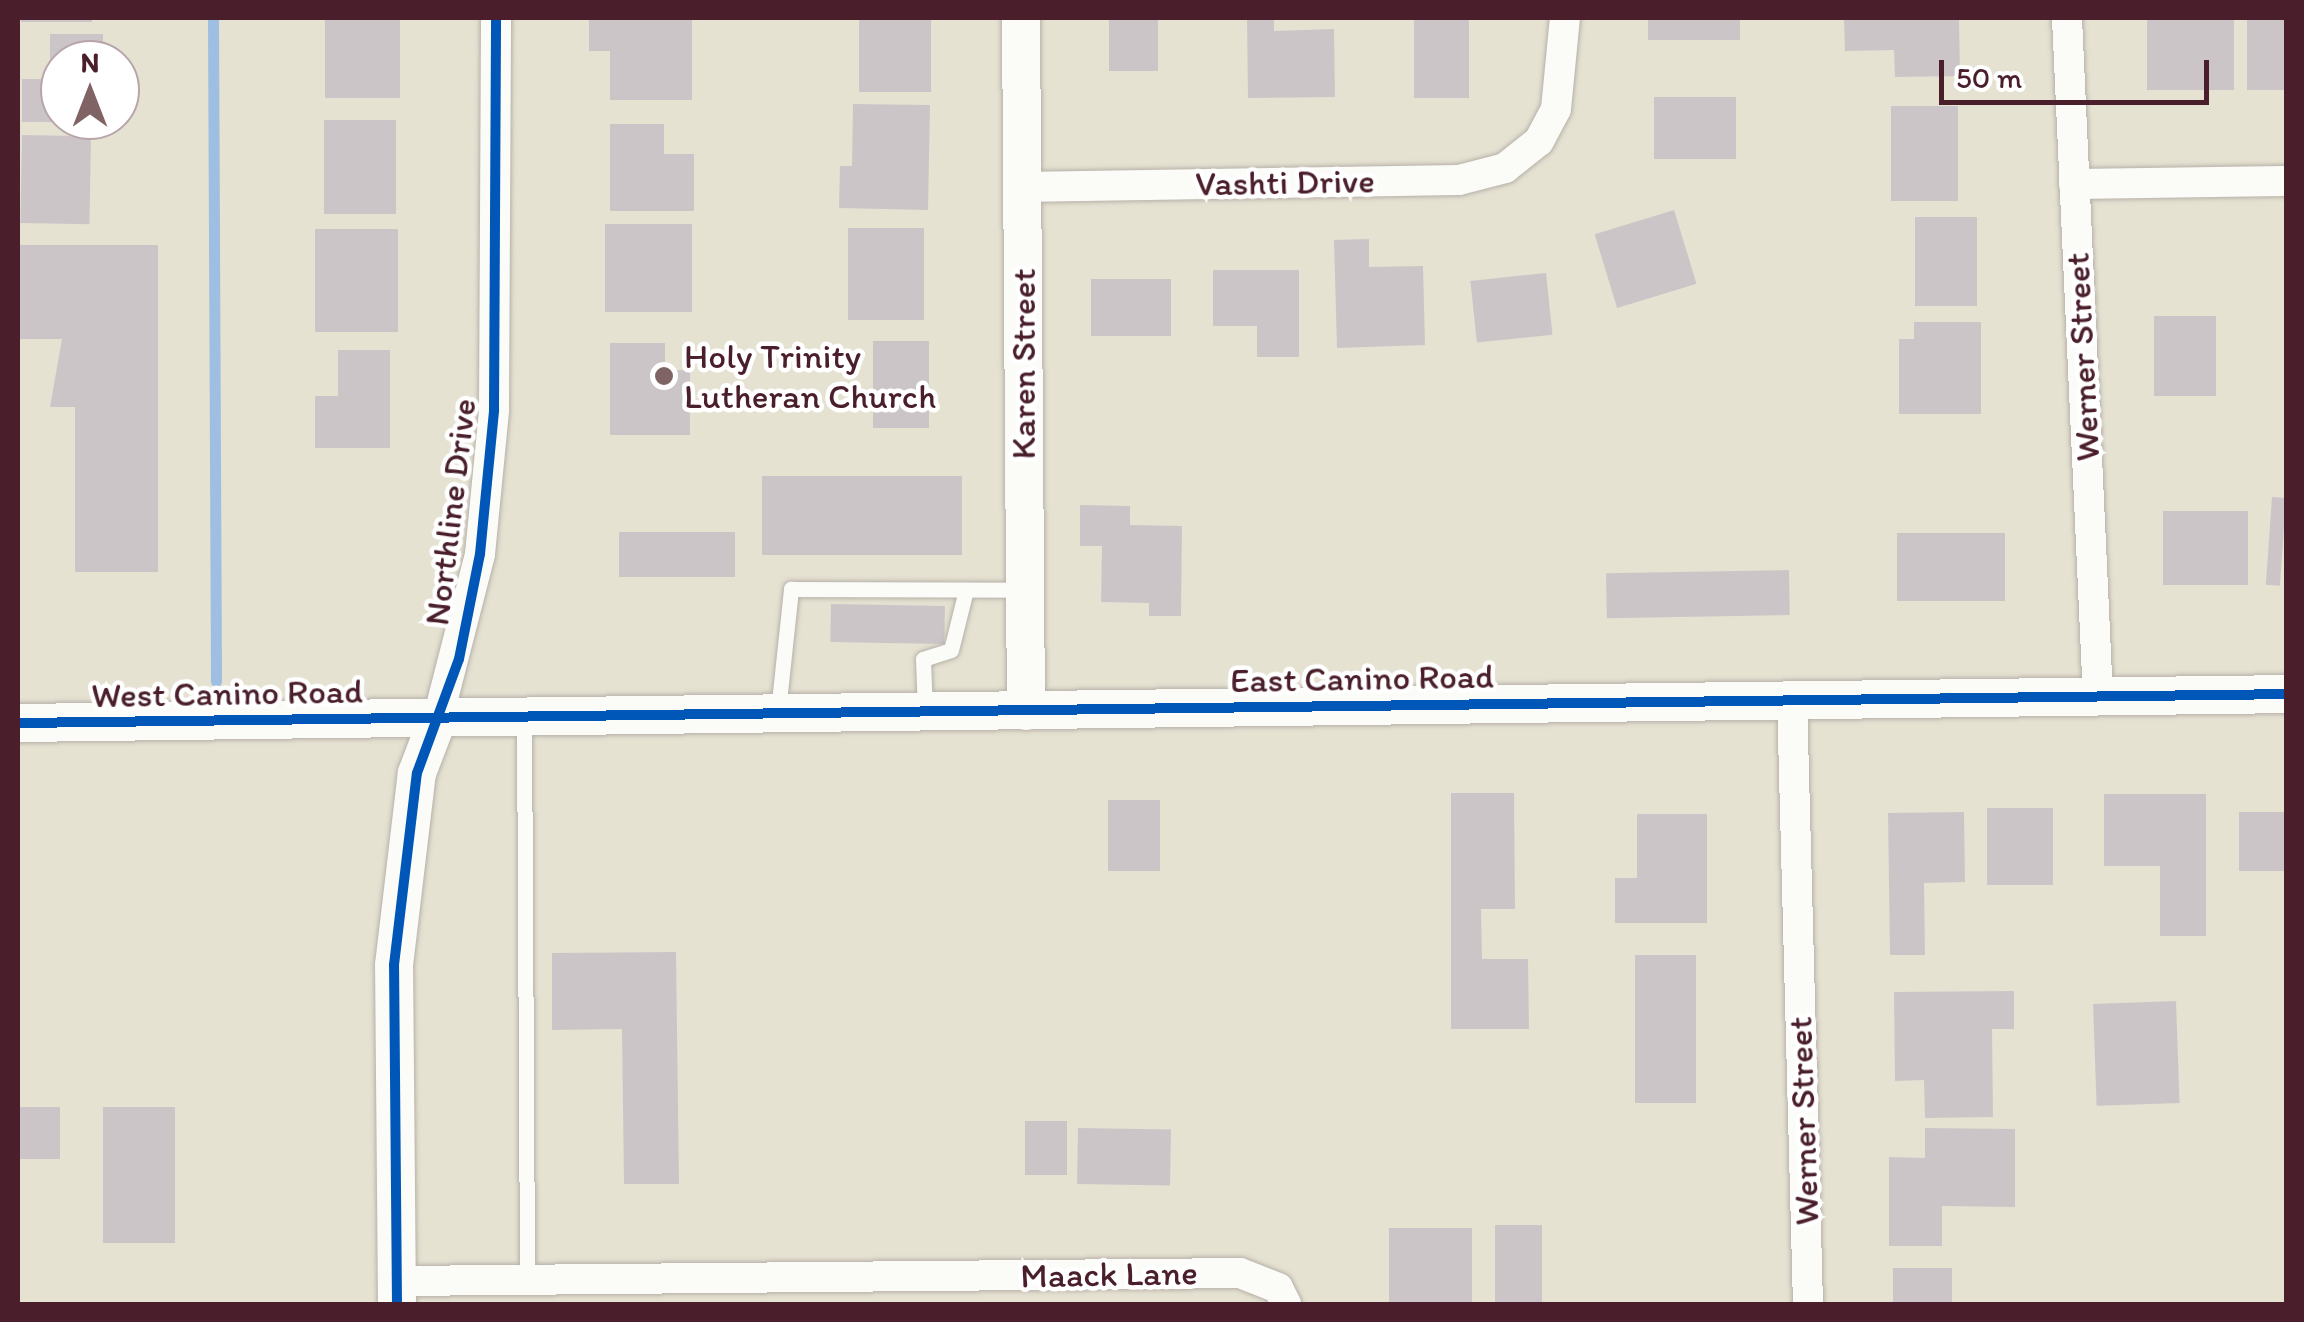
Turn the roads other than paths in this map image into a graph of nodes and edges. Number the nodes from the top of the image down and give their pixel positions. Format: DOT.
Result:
graph roads {
  1 [pos="496,18"];
  2 [pos="1021,18"];
  3 [pos="1565,18"];
  4 [pos="2067,18"];
  5 [pos="2286,181"];
  6 [pos="2074,184"];
  7 [pos="1022,187"];
  8 [pos="966,590"];
  9 [pos="1024,590"];
  10 [pos="2286,694"];
  11 [pos="2098,697"];
  12 [pos="1792,698"];
  13 [pos="925,712"];
  14 [pos="1026,712"];
  15 [pos="778,714"];
  16 [pos="438,718"];
  17 [pos="524,718"];
  18 [pos="18,723"];
  19 [pos="527,1280"];
  20 [pos="397,1293"];
  21 [pos="1282,1296"];
  22 [pos="1808,1304"];
  1 -- 16 [label="street, Northline Drive"];
  2 -- 7 [label="street, Karen Street"];
  3 -- 7 [label="street, Vashti Drive"];
  4 -- 6 [label="street, Werner Street"];
  5 -- 6 [label="street"];
  6 -- 11 [label="street, Werner Street"];
  7 -- 9 [label="street, Karen Street"];
  8 -- 9 [label="lane"];
  8 -- 13 [label="lane"];
  8 -- 15 [label="lane"];
  9 -- 14 [label="street, Karen Street"];
  10 -- 11 [label="street, East Canino Road"];
  11 -- 12 [label="street, East Canino Road"];
  12 -- 14 [label="street, East Canino Road"];
  12 -- 22 [label="street, Werner Street"];
  13 -- 14 [label="street, East Canino Road"];
  13 -- 15 [label="street, East Canino Road"];
  15 -- 17 [label="street, East Canino Road"];
  16 -- 17 [label="street, East Canino Road"];
  16 -- 18 [label="street, West Canino Road"];
  16 -- 20 [label="street, Northline Drive"];
  17 -- 19 [label="lane"];
  19 -- 20 [label="street, Maack Lane"];
  19 -- 21 [label="street, Maack Lane"];
}
